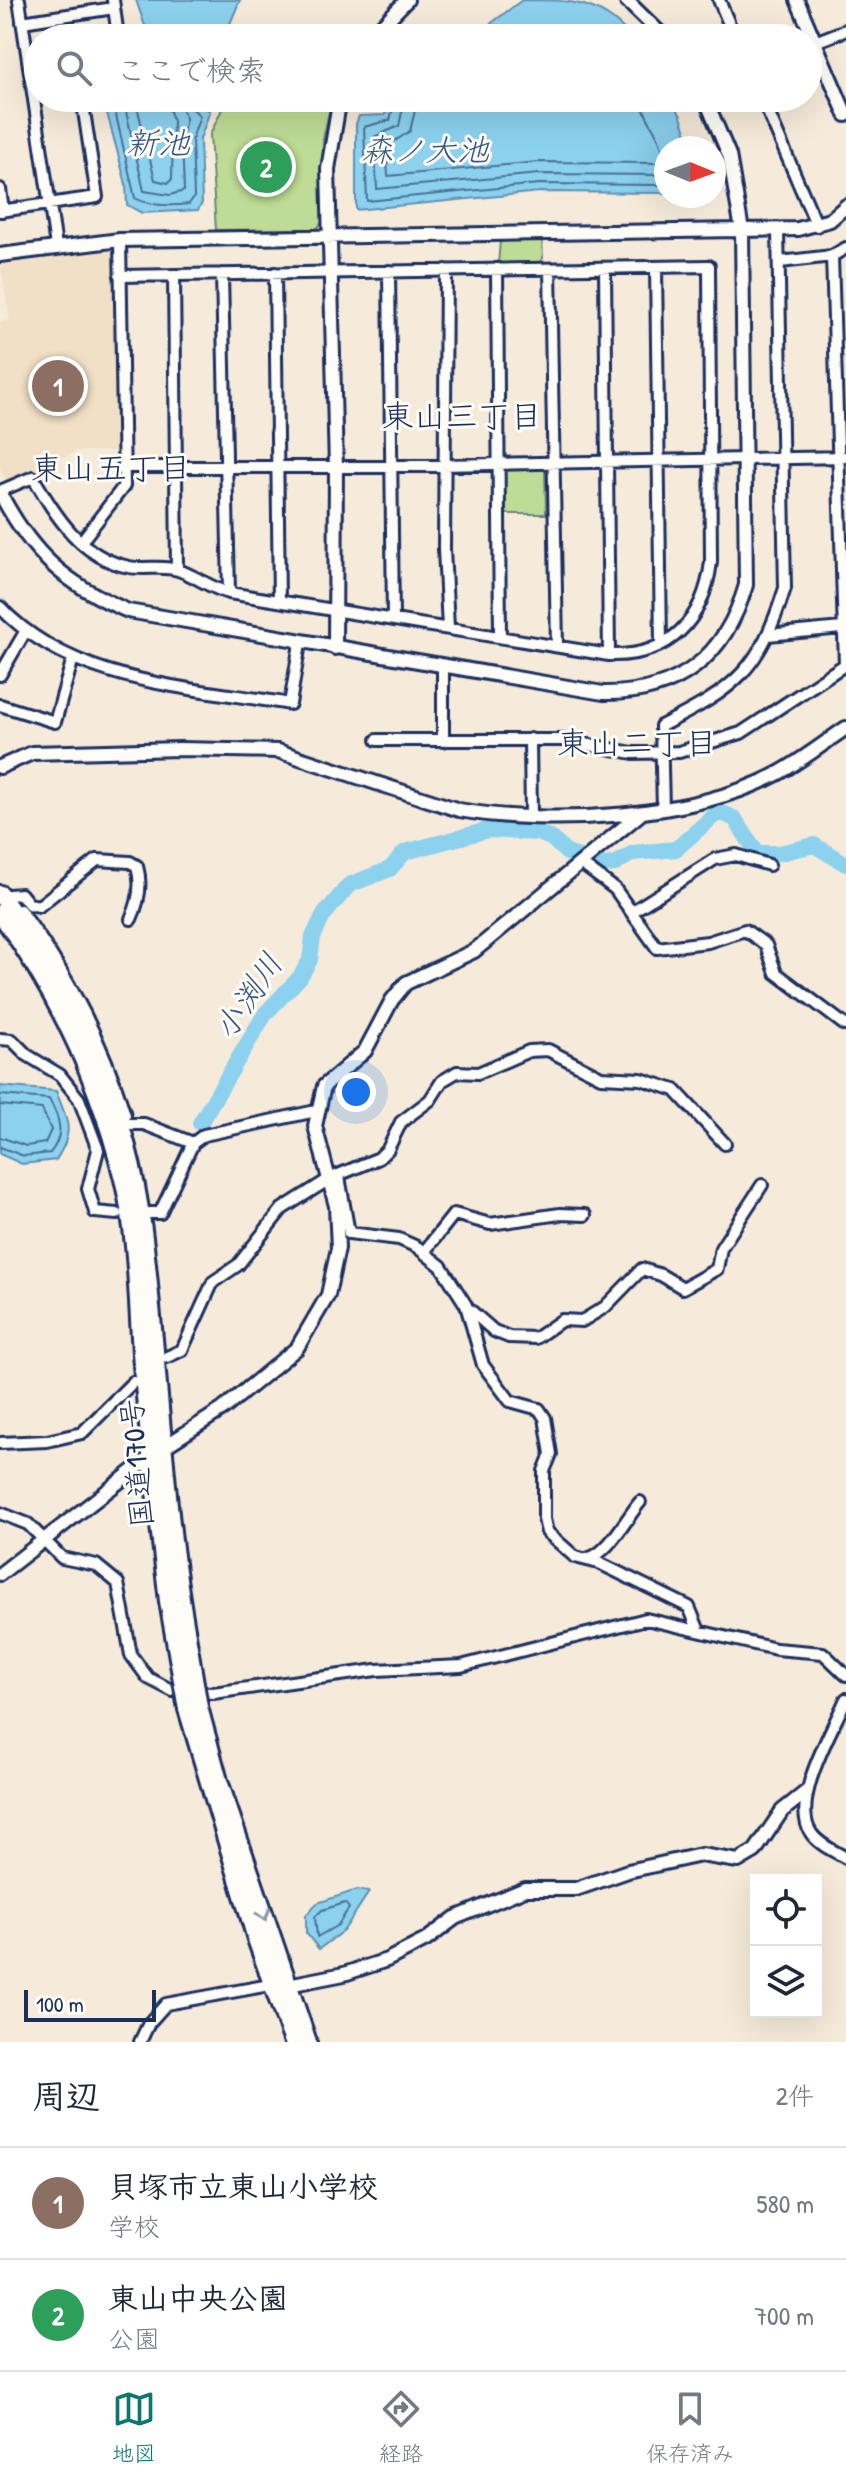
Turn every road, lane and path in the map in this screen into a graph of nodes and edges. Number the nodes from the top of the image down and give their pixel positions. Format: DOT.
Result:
graph roads {
  1 [pos="19,0"];
  2 [pos="407,0"];
  3 [pos="719,0"];
  4 [pos="797,0"];
  5 [pos="630,1"];
  6 [pos="113,4"];
  7 [pos="22,22"];
  8 [pos="116,24"];
  9 [pos="384,24"];
  10 [pos="652,24"];
  11 [pos="729,24"];
  12 [pos="807,24"];
  13 [pos="846,30"];
  14 [pos="24,35"];
  15 [pos="822,39"];
  16 [pos="822,58"];
  17 [pos="36,112"];
  18 [pos="84,112"];
  19 [pos="338,112"];
  20 [pos="711,112"];
  21 [pos="768,112"];
  22 [pos="846,115"];
  23 [pos="0,189"];
  24 [pos="50,204"];
  25 [pos="846,206"];
  26 [pos="2,211"];
  27 [pos="817,226"];
  28 [pos="742,230"];
  29 [pos="778,230"];
  30 [pos="331,238"];
  31 [pos="120,240"];
  32 [pos="56,246"];
  33 [pos="846,248"];
  34 [pos="0,255"];
  35 [pos="832,256"];
  36 [pos="780,262"];
  37 [pos="605,268"];
  38 [pos="656,268"];
  39 [pos="497,269"];
  40 [pos="550,269"];
  41 [pos="446,270"];
  42 [pos="332,271"];
  43 [pos="389,271"];
  44 [pos="275,273"];
  45 [pos="222,274"];
  46 [pos="174,275"];
  47 [pos="120,276"];
  48 [pos="841,457"];
  49 [pos="745,459"];
  50 [pos="784,459"];
  51 [pos="712,460"];
  52 [pos="657,461"];
  53 [pos="604,462"];
  54 [pos="552,463"];
  55 [pos="498,464"];
  56 [pos="447,465"];
  57 [pos="391,466"];
  58 [pos="123,467"];
  59 [pos="176,467"];
  60 [pos="228,467"];
  61 [pos="278,467"];
  62 [pos="336,467"];
  63 [pos="0,492"];
  64 [pos="81,542"];
  65 [pos="177,569"];
  66 [pos="229,593"];
  67 [pos="279,601"];
  68 [pos="0,607"];
  69 [pos="335,610"];
  70 [pos="393,619"];
  71 [pos="448,628"];
  72 [pos="842,628"];
  73 [pos="25,632"];
  74 [pos="768,635"];
  75 [pos="500,637"];
  76 [pos="300,643"];
  77 [pos="661,644"];
  78 [pos="557,646"];
  79 [pos="335,648"];
  80 [pos="609,655"];
  81 [pos="73,658"];
  82 [pos="845,664"];
  83 [pos="443,666"];
  84 [pos="0,675"];
  85 [pos="0,705"];
  86 [pos="846,728"];
  87 [pos="530,739"];
  88 [pos="377,740"];
  89 [pos="443,741"];
  90 [pos="663,753"];
  91 [pos="0,767"];
  92 [pos="663,809"];
  93 [pos="640,814"];
  94 [pos="531,816"];
  95 [pos="583,865"];
  96 [pos="769,865"];
  97 [pos="0,883"];
  98 [pos="5,894"];
  99 [pos="633,911"];
  100 [pos="0,913"];
  101 [pos="131,919"];
  102 [pos="19,930"];
  103 [pos="845,1025"];
  104 [pos="0,1039"];
  105 [pos="316,1111"];
  106 [pos="126,1124"];
  107 [pos="193,1143"];
  108 [pos="725,1144"];
  109 [pos="127,1147"];
  110 [pos="335,1178"];
  111 [pos="762,1185"];
  112 [pos="150,1213"];
  113 [pos="117,1214"];
  114 [pos="585,1215"];
  115 [pos="424,1252"];
  116 [pos="466,1305"];
  117 [pos="167,1357"];
  118 [pos="133,1382"];
  119 [pos="0,1443"];
  120 [pos="164,1447"];
  121 [pos="151,1460"];
  122 [pos="640,1502"];
  123 [pos="0,1513"];
  124 [pos="44,1542"];
  125 [pos="587,1558"];
  126 [pos="0,1574"];
  127 [pos="175,1603"];
  128 [pos="699,1631"];
  129 [pos="846,1675"];
  130 [pos="846,1699"];
  131 [pos="806,1792"];
  132 [pos="846,1858"];
  133 [pos="280,1984"];
  134 [pos="140,2042"];
  135 [pos="293,2042"];
  136 [pos="308,2042"];
  1 -- 7 [label="street"];
  2 -- 9 [label="street"];
  3 -- 11 [label="street"];
  4 -- 12 [label="street"];
  5 -- 10 [label="street"];
  6 -- 7 [label="street"];
  6 -- 8 [label="street"];
  7 -- 14 [label="street"];
  13 -- 15 [label="street"];
  16 -- 22 [label="street"];
  17 -- 24 [label="street"];
  18 -- 24 [label="street"];
  19 -- 30 [label="street"];
  20 -- 28 [label="street"];
  21 -- 27 [label="street"];
  23 -- 26 [label="street"];
  24 -- 26 [label="street"];
  24 -- 32 [label="street"];
  25 -- 27 [label="street"];
  27 -- 29 [label="street"];
  28 -- 29 [label="street"];
  28 -- 30 [label="street"];
  28 -- 49 [label="street"];
  29 -- 36 [label="street"];
  30 -- 31 [label="street"];
  30 -- 42 [label="street"];
  31 -- 32 [label="street"];
  31 -- 47 [label="street"];
  32 -- 34 [label="street"];
  33 -- 35 [label="street"];
  35 -- 36 [label="street"];
  35 -- 48 [label="street"];
  36 -- 50 [label="street"];
  37 -- 38 [label="street"];
  37 -- 40 [label="street"];
  37 -- 53 [label="street"];
  38 -- 51 [label="street"];
  38 -- 52 [label="street"];
  39 -- 40 [label="street"];
  39 -- 41 [label="street"];
  39 -- 55 [label="street"];
  40 -- 54 [label="street"];
  41 -- 43 [label="street"];
  41 -- 56 [label="street"];
  42 -- 43 [label="street"];
  42 -- 44 [label="street"];
  42 -- 62 [label="street"];
  43 -- 57 [label="street"];
  44 -- 45 [label="street"];
  44 -- 61 [label="street"];
  45 -- 46 [label="street"];
  45 -- 60 [label="street"];
  46 -- 47 [label="street"];
  46 -- 59 [label="street"];
  47 -- 58 [label="street"];
  48 -- 50 [label="street"];
  48 -- 72 [label="street"];
  49 -- 50 [label="street"];
  49 -- 51 [label="street"];
  49 -- 83 [label="street"];
  50 -- 74 [label="street"];
  51 -- 52 [label="street"];
  51 -- 77 [label="street"];
  52 -- 53 [label="street"];
  52 -- 77 [label="street"];
  53 -- 54 [label="street"];
  53 -- 80 [label="street"];
  54 -- 55 [label="street"];
  54 -- 78 [label="street"];
  55 -- 56 [label="street"];
  55 -- 75 [label="street"];
  56 -- 57 [label="street"];
  56 -- 71 [label="street"];
  57 -- 62 [label="street"];
  57 -- 70 [label="street"];
  58 -- 59 [label="street"];
  58 -- 64 [label="street"];
  59 -- 60 [label="street"];
  59 -- 65 [label="street"];
  60 -- 61 [label="street"];
  60 -- 66 [label="street"];
  61 -- 62 [label="street"];
  61 -- 67 [label="street"];
  62 -- 69 [label="street"];
  63 -- 64 [label="street"];
  63 -- 76 [label="street"];
  64 -- 65 [label="street"];
  65 -- 66 [label="street"];
  66 -- 67 [label="street"];
  67 -- 69 [label="street"];
  68 -- 73 [label="street"];
  69 -- 70 [label="street"];
  69 -- 79 [label="street"];
  70 -- 71 [label="street"];
  71 -- 75 [label="street"];
  72 -- 74 [label="street"];
  72 -- 82 [label="street"];
  73 -- 81 [label="street"];
  73 -- 84 [label="street"];
  74 -- 90 [label="street"];
  75 -- 78 [label="street"];
  76 -- 79 [label="street"];
  76 -- 81 [label="street"];
  77 -- 80 [label="street"];
  78 -- 80 [label="street"];
  79 -- 83 [label="street"];
  81 -- 85 [label="street"];
  82 -- 90 [label="street"];
  83 -- 89 [label="street"];
  86 -- 92 [label="street"];
  87 -- 89 [label="street"];
  87 -- 90 [label="street"];
  87 -- 94 [label="street"];
  88 -- 89 [label="street"];
  90 -- 92 [label="street"];
  91 -- 94 [label="street"];
  92 -- 93 [label="street"];
  93 -- 94 [label="street"];
  93 -- 95 [label="street"];
  95 -- 99 [label="street"];
  95 -- 105 [label="street"];
  96 -- 99 [label="street"];
  97 -- 98 [label="street"];
  98 -- 101 [label="street"];
  98 -- 102 [label="highway, 国道170号"];
  98 -- 106 [label="street"];
  99 -- 103 [label="street"];
  100 -- 102 [label="highway, 国道170号"];
  102 -- 109 [label="highway, 国道170号"];
  102 -- 121 [label="highway, 国道170号"];
  104 -- 113 [label="street"];
  105 -- 107 [label="street"];
  105 -- 110 [label="street"];
  106 -- 107 [label="street"];
  106 -- 109 [label="street"];
  107 -- 112 [label="street"];
  108 -- 110 [label="street"];
  109 -- 120 [label="highway, 国道170号"];
  110 -- 115 [label="street"];
  110 -- 117 [label="street"];
  110 -- 120 [label="street"];
  111 -- 116 [label="street"];
  114 -- 115 [label="street"];
  115 -- 116 [label="street"];
  116 -- 125 [label="street"];
  118 -- 119 [label="street"];
  120 -- 121 [label="street"];
  120 -- 127 [label="highway, 国道170号"];
  121 -- 124 [label="street"];
  121 -- 127 [label="highway, 国道170号"];
  122 -- 125 [label="street"];
  123 -- 124 [label="street"];
  124 -- 126 [label="street"];
  124 -- 128 [label="street"];
  125 -- 128 [label="street"];
  127 -- 133 [label="highway, 国道170号, bridge"];
  128 -- 129 [label="street"];
  130 -- 131 [label="street"];
  131 -- 132 [label="street"];
  131 -- 133 [label="street"];
  133 -- 134 [label="street"];
  133 -- 135 [label="highway, 国道170号"];
  133 -- 136 [label="highway, 国道170号"];
}
